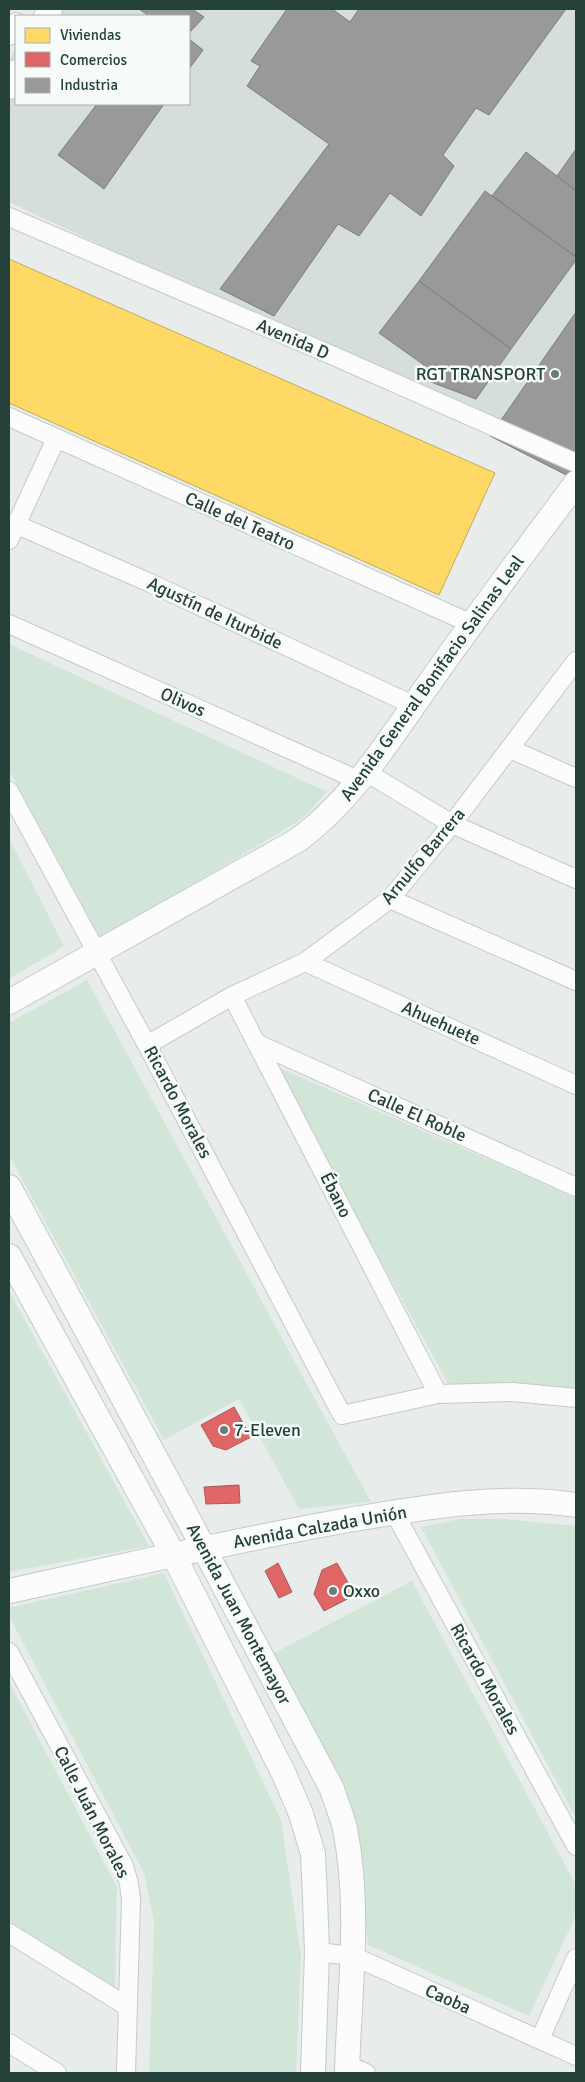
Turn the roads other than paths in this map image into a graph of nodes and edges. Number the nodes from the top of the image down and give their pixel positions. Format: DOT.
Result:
graph roads {
  1 [pos="15,24"];
  2 [pos="9,36"];
  3 [pos="15,74"];
  4 [pos="9,87"];
  5 [pos="9,218"];
  6 [pos="9,417"];
  7 [pos="56,439"];
  8 [pos="576,463"];
  9 [pos="576,483"];
  10 [pos="12,532"];
  11 [pos="9,624"];
  12 [pos="472,624"];
  13 [pos="574,667"];
  14 [pos="414,705"];
  15 [pos="510,749"];
  16 [pos="362,776"];
  17 [pos="576,778"];
  18 [pos="9,791"];
  19 [pos="452,824"];
  20 [pos="576,880"];
  21 [pos="390,899"];
  22 [pos="97,953"];
  23 [pos="305,962"];
  24 [pos="576,981"];
  25 [pos="232,996"];
  26 [pos="9,1002"];
  27 [pos="258,1044"];
  28 [pos="148,1045"];
  29 [pos="576,1085"];
  30 [pos="9,1187"];
  31 [pos="576,1187"];
  32 [pos="9,1256"];
  33 [pos="438,1394"];
  34 [pos="576,1398"];
  35 [pos="576,1505"];
  36 [pos="394,1512"];
  37 [pos="204,1549"];
  38 [pos="174,1556"];
  39 [pos="9,1591"];
  40 [pos="9,1652"];
  41 [pos="576,1846"];
  42 [pos="9,1934"];
  43 [pos="317,1952"];
  44 [pos="352,1956"];
  45 [pos="576,1958"];
  46 [pos="128,2007"];
  47 [pos="540,2040"];
  48 [pos="9,2043"];
  49 [pos="576,2056"];
  50 [pos="353,2070"];
  51 [pos="57,2073"];
  52 [pos="126,2073"];
  53 [pos="313,2073"];
  1 -- 2 [label="street"];
  3 -- 4 [label="street"];
  5 -- 8 [label="street, Avenida D"];
  6 -- 7 [label="street, Calle del Teatro"];
  7 -- 10 [label="street"];
  7 -- 12 [label="street, Calle del Teatro"];
  9 -- 12 [label="street, Avenida General Bonifacio Salinas Leal"];
  10 -- 14 [label="street, Agustín de Iturbide"];
  11 -- 16 [label="street, Olivos"];
  12 -- 14 [label="street, Avenida General Bonifacio Salinas Leal"];
  13 -- 15 [label="street, Arnulfo Barrera"];
  14 -- 16 [label="street, Avenida General Bonifacio Salinas Leal"];
  15 -- 17 [label="street"];
  15 -- 19 [label="street, Arnulfo Barrera"];
  16 -- 19 [label="street, Olivos"];
  16 -- 22 [label="street, Avenida General Bonifacio Salinas Leal"];
  18 -- 22 [label="street, Ricardo Morales"];
  19 -- 20 [label="street, Olivos"];
  19 -- 21 [label="street, Arnulfo Barrera"];
  21 -- 23 [label="street, Arnulfo Barrera"];
  21 -- 24 [label="street"];
  22 -- 26 [label="street, Avenida General Bonifacio Salinas Leal"];
  22 -- 28 [label="street, Ricardo Morales"];
  23 -- 25 [label="street, Arnulfo Barrera"];
  23 -- 29 [label="street, Ahuehuete"];
  25 -- 27 [label="street, Ébano"];
  25 -- 28 [label="street, Arnulfo Barrera"];
  27 -- 31 [label="street, Calle El Roble"];
  27 -- 33 [label="street, Ébano"];
  28 -- 33 [label="street, Ricardo Morales"];
  30 -- 37 [label="street, Avenida Juan Montemayor"];
  32 -- 38 [label="street, Avenida Juan Montemayor"];
  33 -- 34 [label="street"];
  35 -- 36 [label="street, Avenida Calzada Unión"];
  36 -- 37 [label="street, Avenida Calzada Unión"];
  36 -- 41 [label="street, Ricardo Morales"];
  37 -- 38 [label="street, Avenida Calzada Unión"];
  37 -- 44 [label="street, Avenida Juan Montemayor"];
  38 -- 39 [label="street, Avenida Calzada Unión"];
  38 -- 43 [label="street, Avenida Juan Montemayor"];
  40 -- 46 [label="street, Calle Juán Morales"];
  42 -- 46 [label="street"];
  43 -- 44 [label="street, Caoba"];
  43 -- 53 [label="street, Avenida Juan Montemayor"];
  44 -- 47 [label="street, Caoba"];
  44 -- 50 [label="street, Avenida Juan Montemayor"];
  45 -- 47 [label="street"];
  46 -- 52 [label="street, Calle Juán Morales"];
  47 -- 49 [label="street, Caoba"];
  48 -- 51 [label="street"];
}
